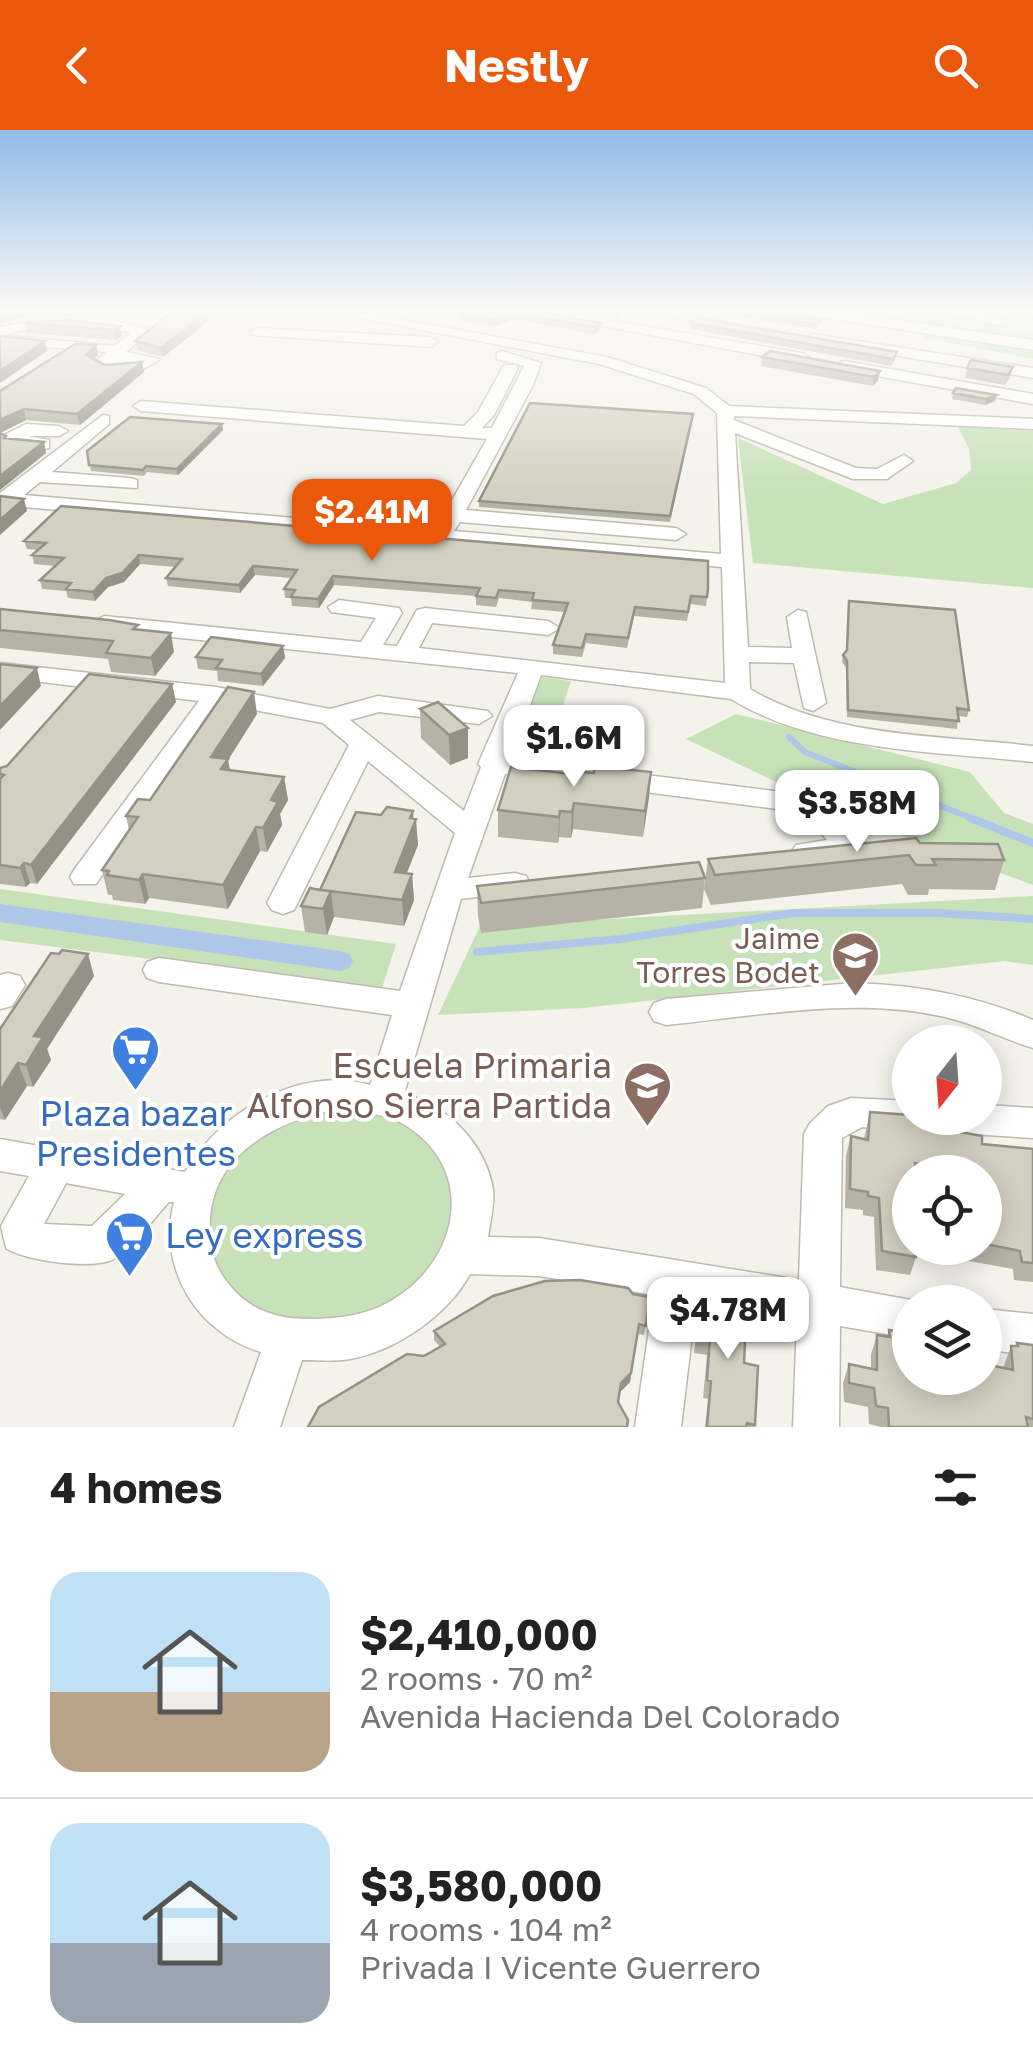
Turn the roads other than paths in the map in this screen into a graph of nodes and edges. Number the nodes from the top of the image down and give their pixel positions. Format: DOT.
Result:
graph roads {
  1 [pos="509,370"];
  2 [pos="531,370"];
  3 [pos="631,370"];
  4 [pos="866,370"];
  5 [pos="1033,399"];
  6 [pos="141,406"];
  7 [pos="726,417"];
  8 [pos="103,420"];
  9 [pos="1033,424"];
  10 [pos="59,431"];
  11 [pos="469,431"];
  12 [pos="8,433"];
  13 [pos="496,434"];
  14 [pos="43,444"];
  15 [pos="904,461"];
  16 [pos="36,476"];
  17 [pos="130,484"];
  18 [pos="4,500"];
  19 [pos="452,516"];
  20 [pos="676,534"];
  21 [pos="440,536"];
  22 [pos="732,561"];
  23 [pos="339,607"];
  24 [pos="391,612"];
  25 [pos="425,615"];
  26 [pos="798,617"];
  27 [pos="81,620"];
  28 [pos="548,628"];
  29 [pos="368,650"];
  30 [pos="404,654"];
  31 [pos="738,654"];
  32 [pos="805,656"];
  33 [pos="532,667"];
  34 [pos="0,670"];
  35 [pos="84,680"];
  36 [pos="738,692"];
  37 [pos="216,695"];
  38 [pos="813,703"];
  39 [pos="60,708"];
  40 [pos="479,716"];
  41 [pos="331,717"];
  42 [pos="364,742"];
  43 [pos="1033,754"];
  44 [pos="492,764"];
  45 [pos="469,830"];
  46 [pos="778,856"];
  47 [pos="85,877"];
  48 [pos="545,880"];
  49 [pos="448,890"];
  50 [pos="283,902"];
  51 [pos="159,970"];
  52 [pos="412,1005"];
  53 [pos="666,1012"];
  54 [pos="1033,1035"];
  55 [pos="384,1098"];
  56 [pos="892,1115"];
  57 [pos="1002,1122"];
  58 [pos="1033,1124"];
  59 [pos="0,1155"];
  60 [pos="56,1165"];
  61 [pos="179,1186"];
  62 [pos="463,1255"];
  63 [pos="676,1281"];
  64 [pos="819,1305"];
  65 [pos="892,1315"];
  66 [pos="1002,1331"];
  67 [pos="1033,1336"];
  68 [pos="286,1340"];
  69 [pos="257,1427"];
  70 [pos="658,1427"];
  71 [pos="816,1427"];
  1 -- 11 [label="street"];
  2 -- 13 [label="street"];
  3 -- 7 [label="street"];
  4 -- 5 [label="street"];
  6 -- 11 [label="street"];
  7 -- 9 [label="street"];
  7 -- 15 [label="street"];
  7 -- 22 [label="street"];
  8 -- 16 [label="street"];
  10 -- 12 [label="street"];
  11 -- 13 [label="street"];
  12 -- 14 [label="street"];
  13 -- 19 [label="street"];
  16 -- 17 [label="street"];
  16 -- 18 [label="street"];
  18 -- 21 [label="street"];
  19 -- 20 [label="street"];
  19 -- 21 [label="street"];
  21 -- 22 [label="street"];
  22 -- 31 [label="street"];
  23 -- 24 [label="street"];
  24 -- 25 [label="street"];
  24 -- 29 [label="street"];
  25 -- 28 [label="street"];
  25 -- 30 [label="street"];
  26 -- 32 [label="street"];
  27 -- 29 [label="street"];
  29 -- 30 [label="street"];
  30 -- 33 [label="street"];
  31 -- 32 [label="street"];
  31 -- 36 [label="street"];
  32 -- 38 [label="street"];
  33 -- 36 [label="street"];
  33 -- 44 [label="street"];
  34 -- 35 [label="street"];
  35 -- 37 [label="street"];
  35 -- 39 [label="street"];
  36 -- 43 [label="street"];
  37 -- 41 [label="street"];
  37 -- 47 [label="street"];
  40 -- 41 [label="street"];
  41 -- 42 [label="street"];
  42 -- 45 [label="street"];
  42 -- 50 [label="street"];
  44 -- 45 [label="street"];
  44 -- 46 [label="street"];
  45 -- 49 [label="street"];
  48 -- 49 [label="street"];
  49 -- 52 [label="street"];
  51 -- 52 [label="street"];
  52 -- 55 [label="street"];
  53 -- 54 [label="street"];
  55 -- 61 [label="street"];
  55 -- 62 [label="street"];
  56 -- 64 [label="street"];
  57 -- 58 [label="street"];
  59 -- 60 [label="street"];
  60 -- 61 [label="street"];
  60 -- 61 [label="street"];
  61 -- 68 [label="street"];
  62 -- 63 [label="street"];
  62 -- 68 [label="street"];
  63 -- 64 [label="street"];
  63 -- 70 [label="street"];
  64 -- 65 [label="street"];
  64 -- 71 [label="street"];
  66 -- 67 [label="street"];
  68 -- 69 [label="street"];
}
